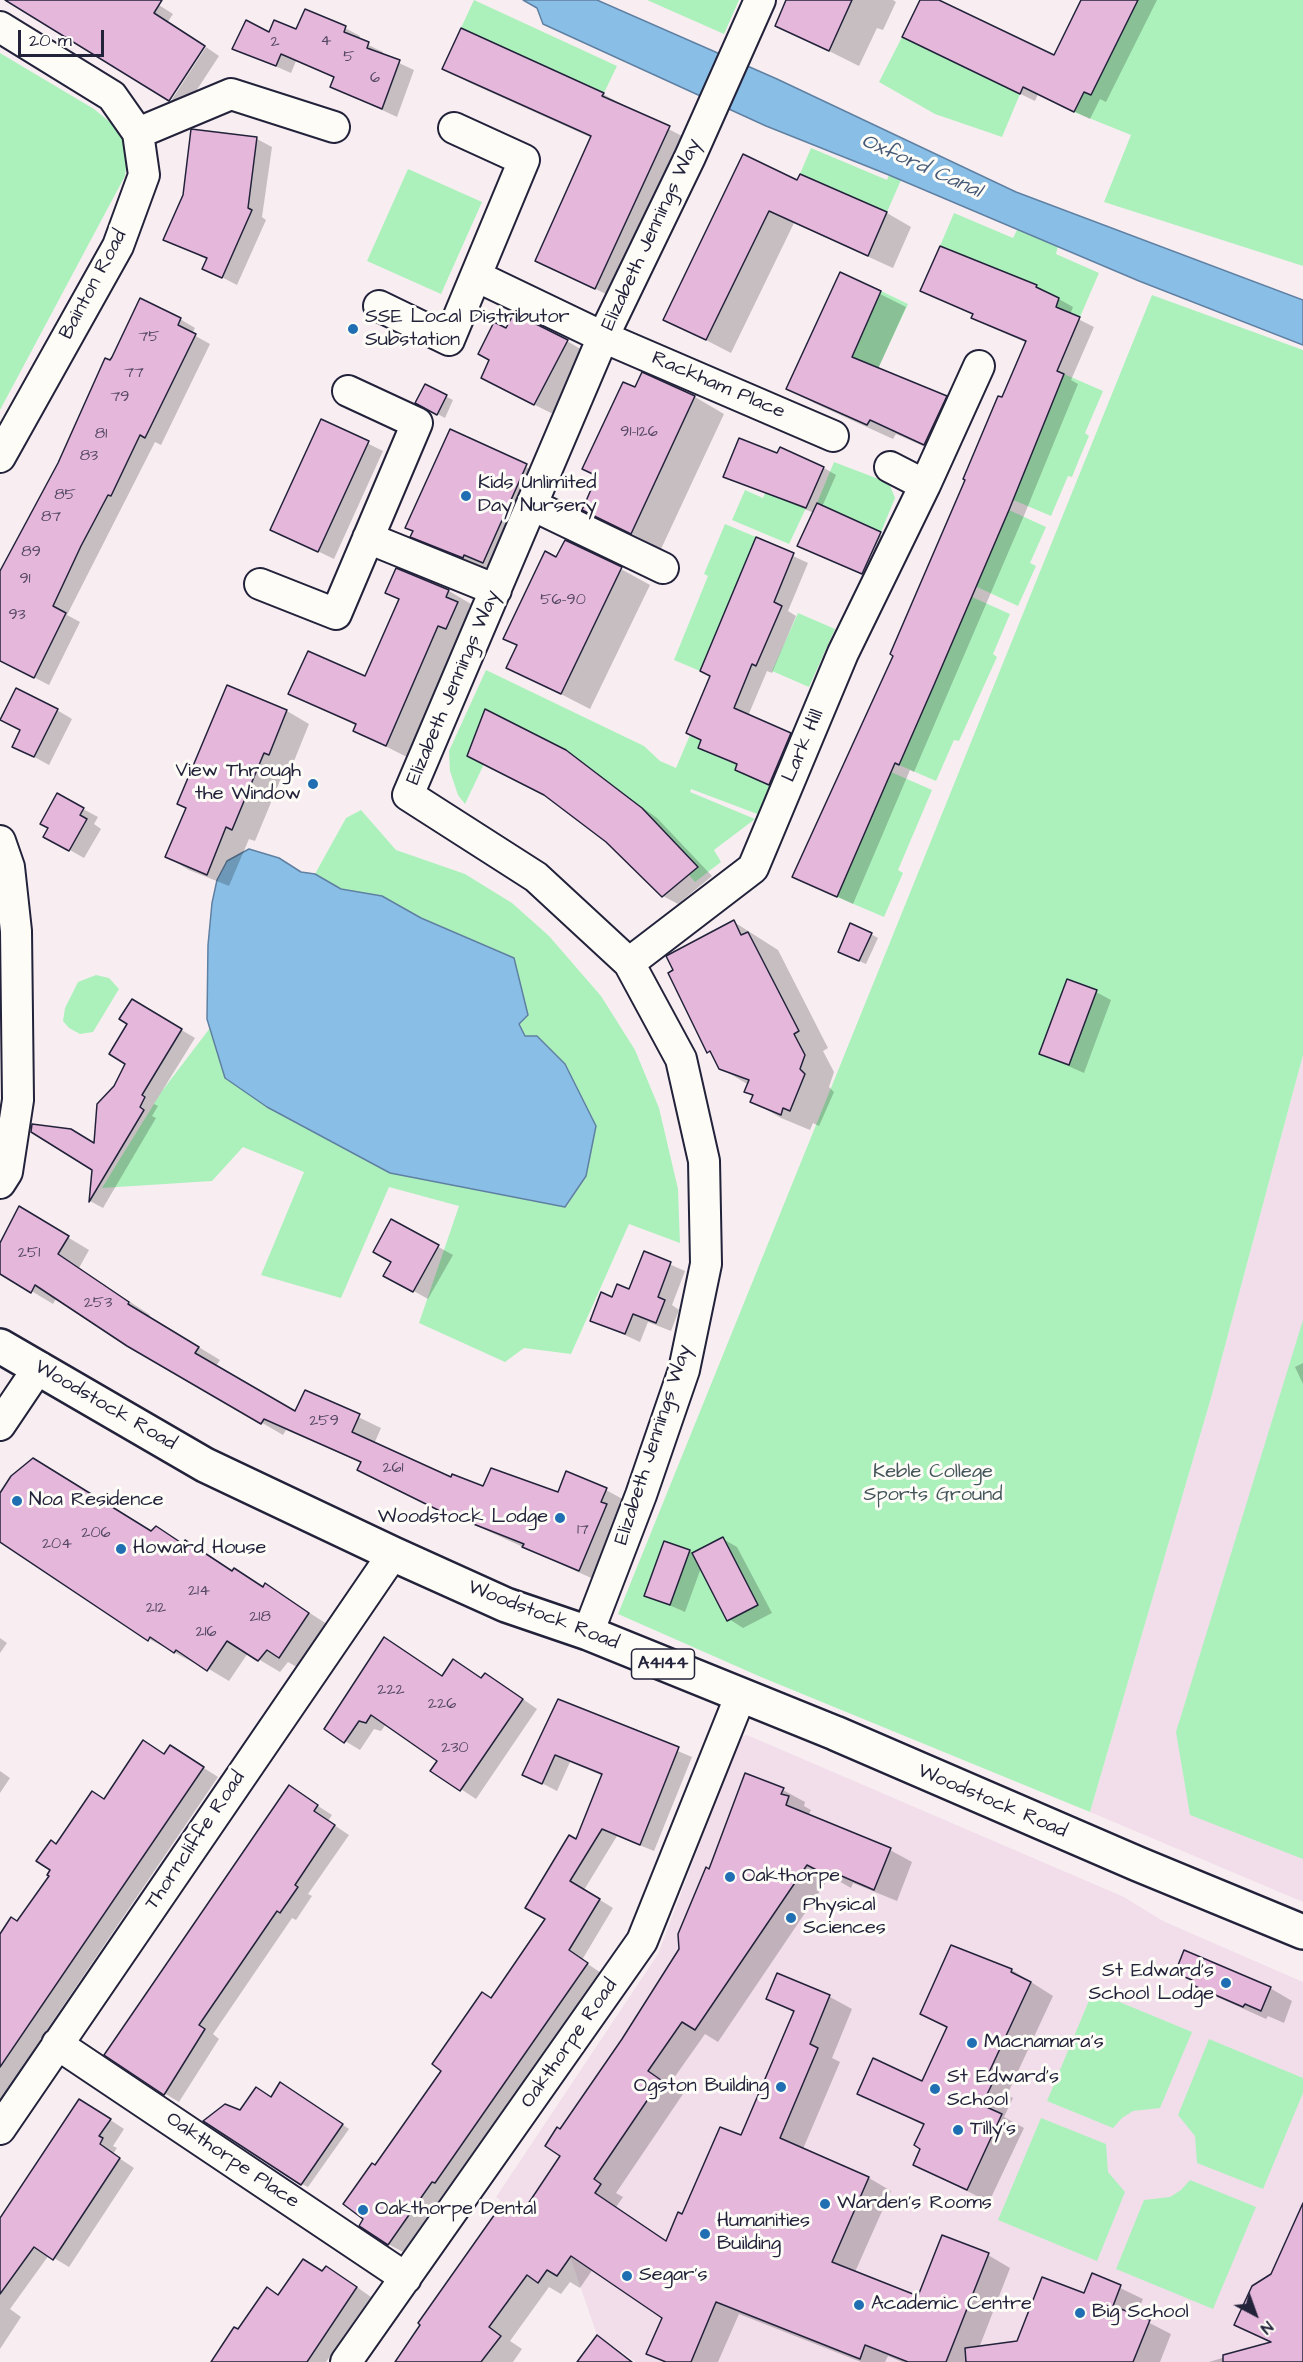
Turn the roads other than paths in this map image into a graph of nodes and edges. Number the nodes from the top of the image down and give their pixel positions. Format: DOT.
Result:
graph roads {
  1 [pos="760,0"];
  2 [pos="0,27"];
  3 [pos="334,127"];
  4 [pos="454,128"];
  5 [pos="138,133"];
  6 [pos="476,276"];
  7 [pos="379,306"];
  8 [pos="603,337"];
  9 [pos="980,366"];
  10 [pos="348,391"];
  11 [pos="832,436"];
  12 [pos="0,457"];
  13 [pos="890,467"];
  14 [pos="925,485"];
  15 [pos="532,505"];
  16 [pos="368,538"];
  17 [pos="663,568"];
  18 [pos="260,584"];
  19 [pos="496,590"];
  20 [pos="0,841"];
  21 [pos="629,963"];
  22 [pos="0,1183"];
  23 [pos="0,1346"];
  24 [pos="39,1367"];
  25 [pos="0,1425"];
  26 [pos="393,1554"];
  27 [pos="588,1633"];
  28 [pos="740,1696"];
  29 [pos="1303,1932"];
  30 [pos="57,2044"];
  31 [pos="0,2129"];
  32 [pos="406,2278"];
  33 [pos="346,2362"];
  1 -- 8 [label="street, Elizabeth Jennings Way"];
  2 -- 5 [label="street, Bainton Road"];
  3 -- 5 [label="street"];
  4 -- 6 [label="street"];
  5 -- 12 [label="street, Bainton Road"];
  6 -- 7 [label="street"];
  6 -- 8 [label="street, Rackham Place"];
  8 -- 11 [label="street, Rackham Place"];
  8 -- 15 [label="street, Elizabeth Jennings Way"];
  9 -- 14 [label="street, Lark Hill"];
  10 -- 16 [label="street"];
  13 -- 14 [label="street"];
  14 -- 21 [label="street, Lark Hill"];
  15 -- 17 [label="street"];
  15 -- 19 [label="street, Elizabeth Jennings Way"];
  16 -- 18 [label="street"];
  16 -- 19 [label="street"];
  19 -- 21 [label="street, Elizabeth Jennings Way"];
  20 -- 22 [label="street"];
  21 -- 27 [label="street, Elizabeth Jennings Way"];
  23 -- 24 [label="main road, Woodstock Road / A4144"];
  24 -- 25 [label="street"];
  24 -- 26 [label="main road, Woodstock Road / A4144"];
  26 -- 27 [label="main road, Woodstock Road / A4144"];
  26 -- 30 [label="street, Thorncliffe Road"];
  27 -- 28 [label="main road, Woodstock Road / A4144"];
  28 -- 29 [label="main road, Woodstock Road / A4144"];
  28 -- 32 [label="street, Oakthorpe Road"];
  30 -- 31 [label="street, Thorncliffe Road"];
  30 -- 32 [label="street, Oakthorpe Place"];
  32 -- 33 [label="street, Oakthorpe Road"];
}
